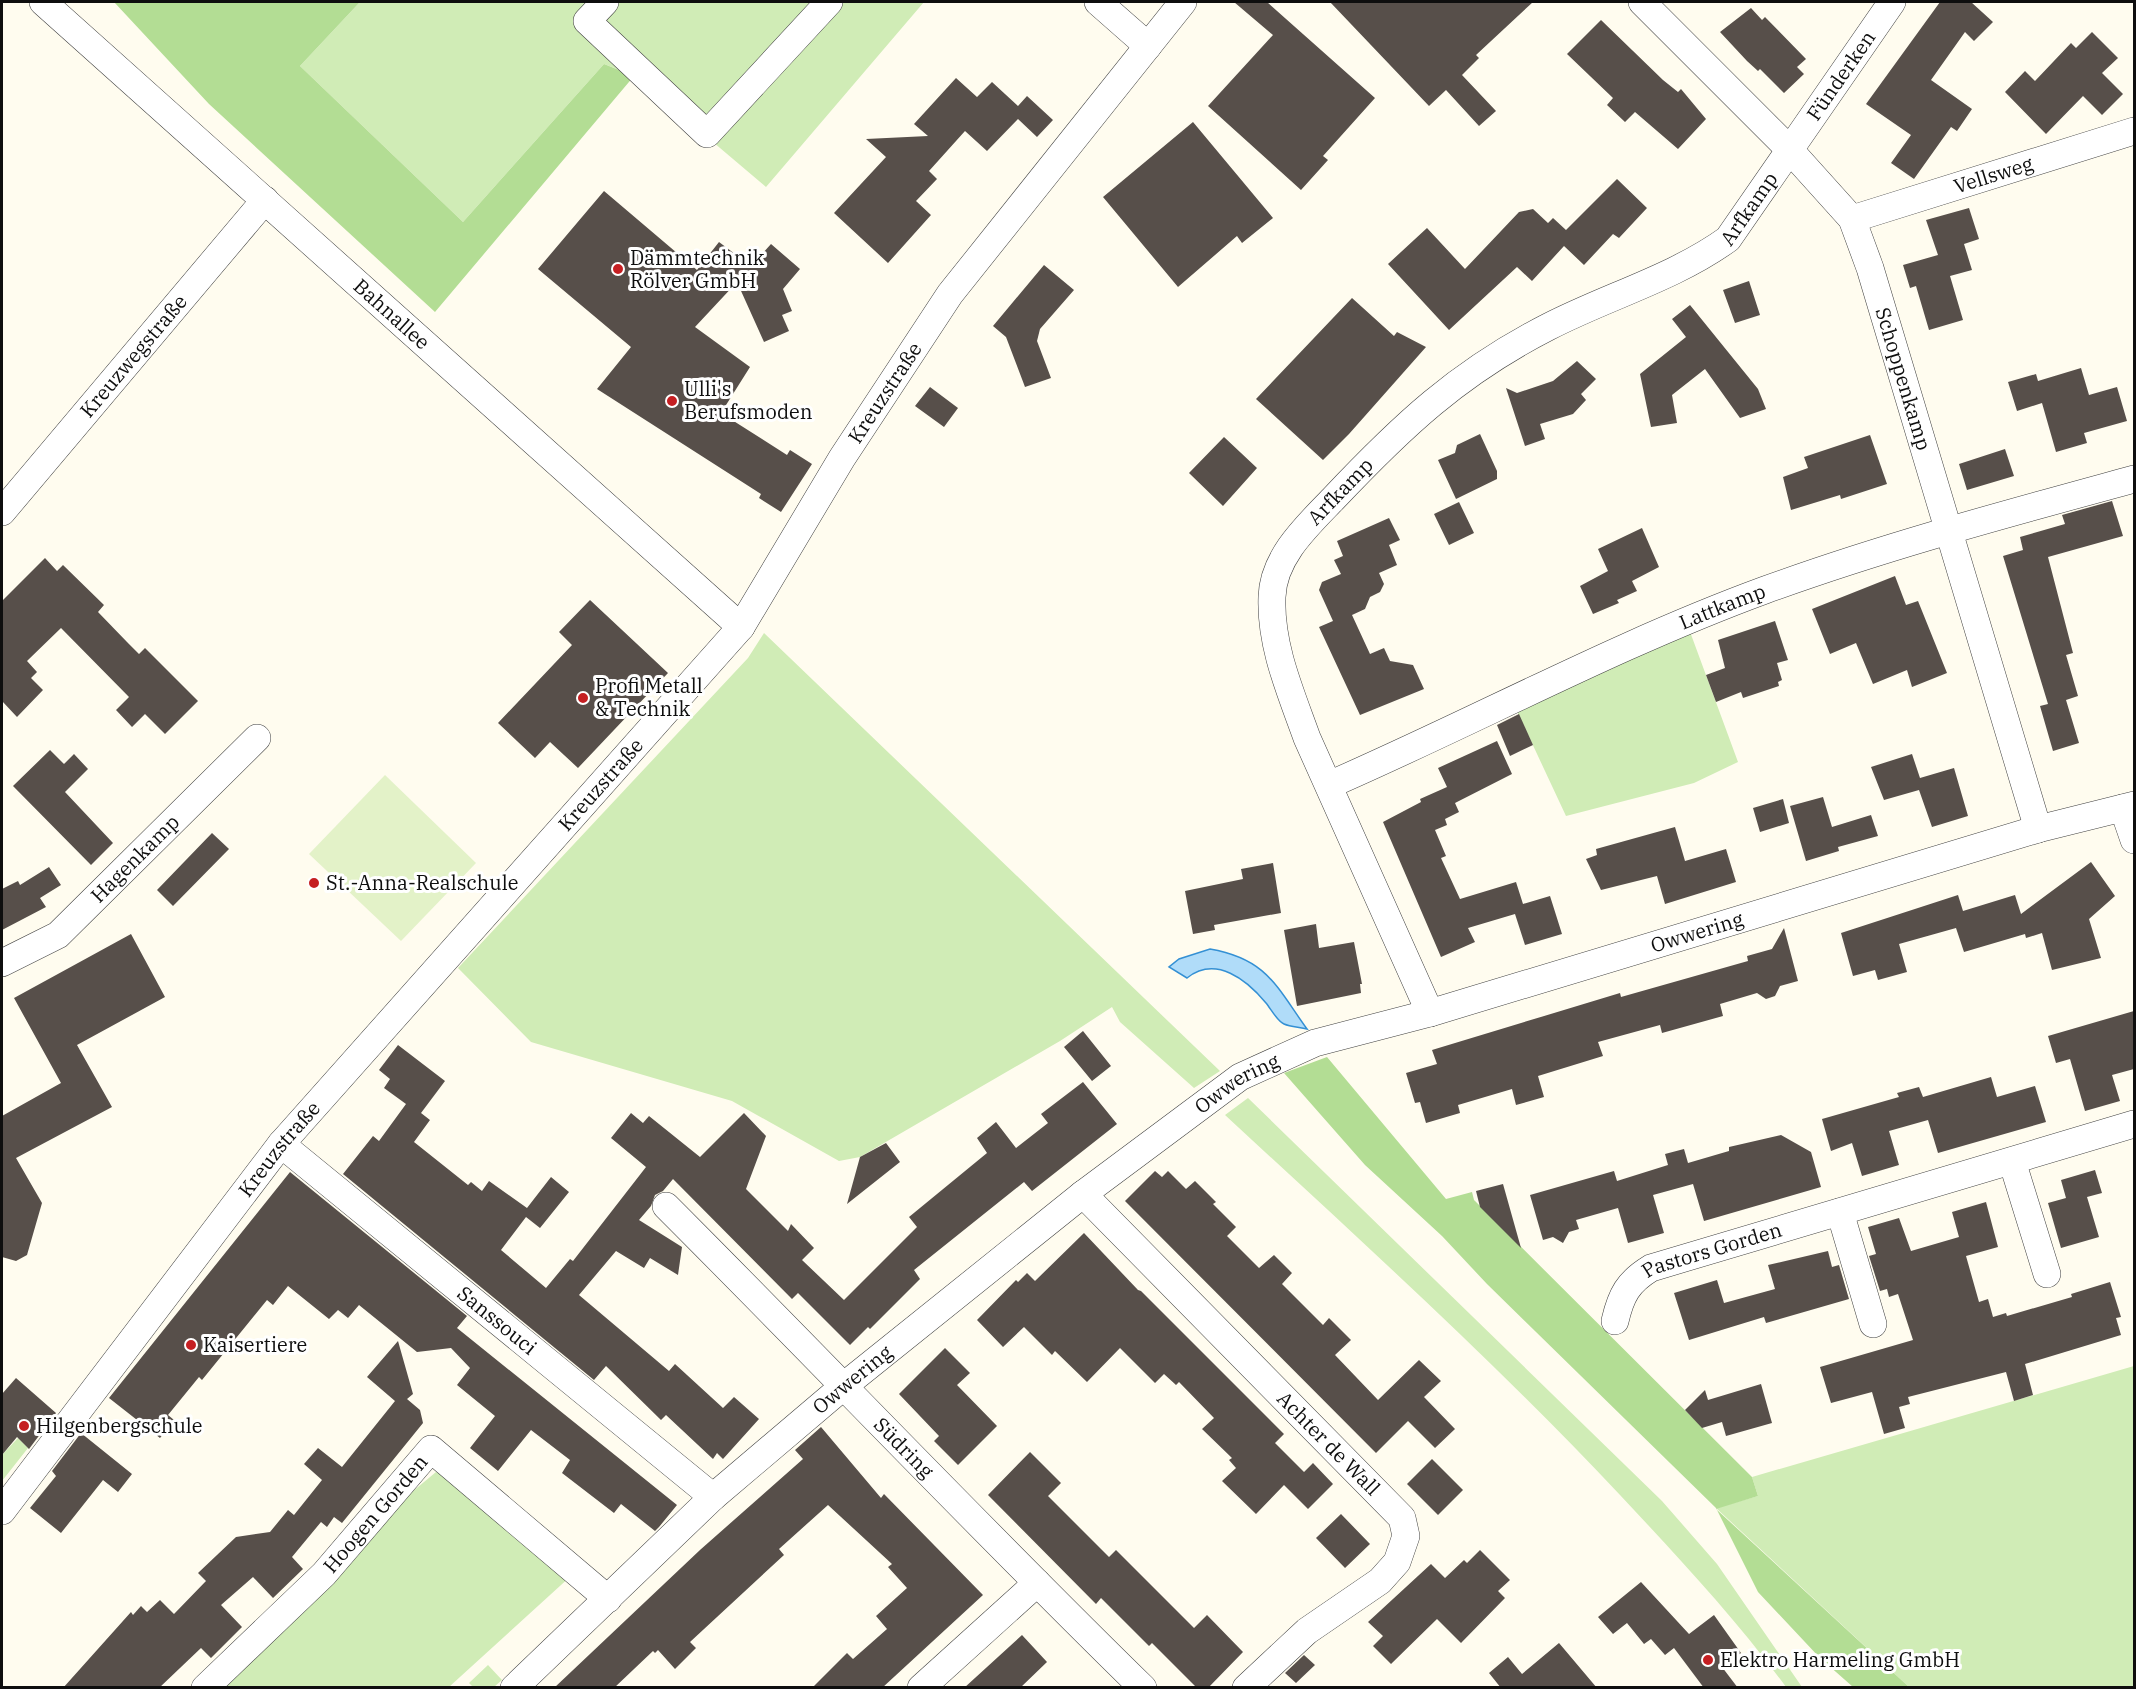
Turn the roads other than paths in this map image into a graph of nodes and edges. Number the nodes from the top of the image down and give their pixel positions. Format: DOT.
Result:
graph roads {
  1 [pos="43,2"];
  2 [pos="605,2"];
  3 [pos="830,2"];
  4 [pos="1098,2"];
  5 [pos="1183,2"];
  6 [pos="1642,2"];
  7 [pos="1892,2"];
  8 [pos="1148,46"];
  9 [pos="2134,131"];
  10 [pos="1789,149"];
  11 [pos="265,200"];
  12 [pos="1852,219"];
  13 [pos="2134,479"];
  14 [pos="2,512"];
  15 [pos="1947,530"];
  16 [pos="741,627"];
  17 [pos="257,738"];
  18 [pos="1329,785"];
  19 [pos="2128,806"];
  20 [pos="2038,829"];
  21 [pos="2134,840"];
  22 [pos="2,963"];
  23 [pos="1430,1013"];
  24 [pos="2134,1124"];
  25 [pos="281,1144"];
  26 [pos="2012,1161"];
  27 [pos="1083,1194"];
  28 [pos="666,1206"];
  29 [pos="1840,1212"];
  30 [pos="2047,1274"];
  31 [pos="1615,1321"];
  32 [pos="1873,1324"];
  33 [pos="845,1384"];
  34 [pos="713,1497"];
  35 [pos="2,1511"];
  36 [pos="1036,1583"];
  37 [pos="608,1599"];
  38 [pos="205,1688"];
  39 [pos="513,1688"];
  40 [pos="921,1688"];
  41 [pos="1143,1688"];
  42 [pos="1246,1688"];
  1 -- 11 [label="street, Bahnallee"];
  2 -- 3 [label="street"];
  4 -- 8 [label="street"];
  5 -- 8 [label="street, Kreuzstraße"];
  6 -- 10 [label="street, Schoppenkamp"];
  7 -- 10 [label="street, Fünderken"];
  8 -- 16 [label="street, Kreuzstraße"];
  9 -- 12 [label="street, Vellsweg"];
  10 -- 12 [label="street, Schoppenkamp"];
  10 -- 18 [label="street, Arfkamp"];
  11 -- 14 [label="street, Kreuzwegstraße"];
  11 -- 16 [label="street, Bahnallee"];
  12 -- 15 [label="street, Schoppenkamp"];
  13 -- 15 [label="street, Lattkamp"];
  15 -- 18 [label="street, Lattkamp"];
  15 -- 20 [label="street, Schoppenkamp"];
  16 -- 25 [label="street, Kreuzstraße"];
  17 -- 22 [label="street, Hagenkamp"];
  18 -- 23 [label="street, Arfkamp"];
  19 -- 20 [label="street, Owwering"];
  19 -- 21 [label="street"];
  20 -- 23 [label="street, Owwering"];
  23 -- 27 [label="street, Owwering"];
  24 -- 26 [label="street, Pastors Gorden"];
  25 -- 34 [label="street, Sanssouci"];
  25 -- 35 [label="street, Kreuzstraße"];
  26 -- 29 [label="street, Pastors Gorden"];
  26 -- 30 [label="street"];
  27 -- 33 [label="street, Owwering"];
  27 -- 42 [label="street, Achter de Wall"];
  28 -- 33 [label="street, Südring"];
  29 -- 31 [label="street, Pastors Gorden"];
  29 -- 32 [label="street"];
  33 -- 34 [label="street, Owwering"];
  33 -- 36 [label="street, Südring"];
  34 -- 37 [label="street, Owwering"];
  36 -- 40 [label="street"];
  36 -- 41 [label="street, Südring"];
  37 -- 38 [label="street, Hoogen Gorden"];
  37 -- 39 [label="street, Owwering"];
}
